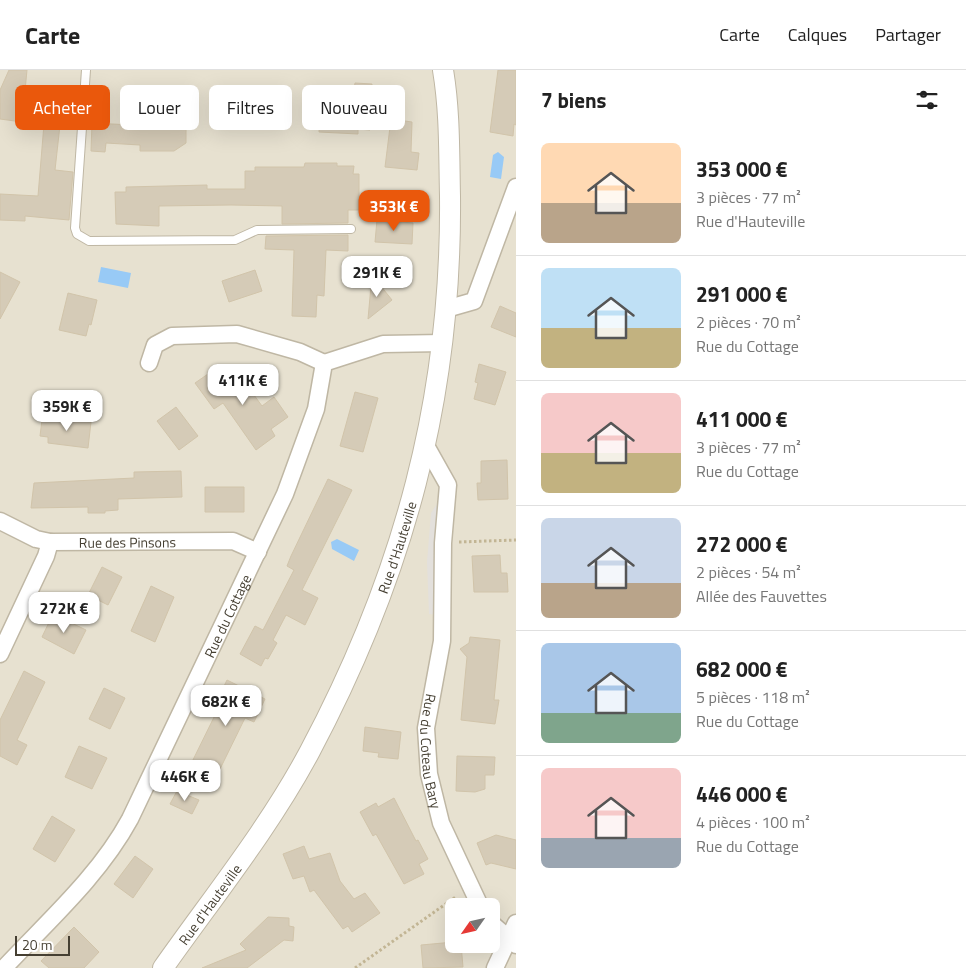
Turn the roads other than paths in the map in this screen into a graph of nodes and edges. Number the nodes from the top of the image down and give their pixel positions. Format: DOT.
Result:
graph roads {
  1 [pos="86,70"];
  2 [pos="443,70"];
  3 [pos="516,186"];
  4 [pos="351,230"];
  5 [pos="446,308"];
  6 [pos="443,343"];
  7 [pos="149,363"];
  8 [pos="324,363"];
  9 [pos="425,444"];
  10 [pos="0,521"];
  11 [pos="50,542"];
  12 [pos="258,552"];
  13 [pos="0,654"];
  14 [pos="476,898"];
  15 [pos="516,923"];
  16 [pos="500,931"];
  17 [pos="512,942"];
  18 [pos="4,968"];
  19 [pos="163,968"];
  20 [pos="494,968"];
  1 -- 4 [label="lane"];
  2 -- 5 [label="street, Rue d'Hauteville"];
  3 -- 5 [label="street"];
  5 -- 6 [label="street, Rue d'Hauteville"];
  6 -- 8 [label="street"];
  6 -- 9 [label="street, Rue d'Hauteville"];
  7 -- 8 [label="street"];
  8 -- 12 [label="street, Rue du Cottage"];
  9 -- 14 [label="street, Rue du Coteau Bary"];
  9 -- 19 [label="street, Rue d'Hauteville"];
  10 -- 11 [label="street, Rue des Pinsons"];
  11 -- 12 [label="street, Rue des Pinsons"];
  11 -- 13 [label="street"];
  12 -- 18 [label="street, Rue du Cottage"];
  15 -- 17 [label="street"];
  16 -- 17 [label="street"];
  17 -- 20 [label="street"];
}
